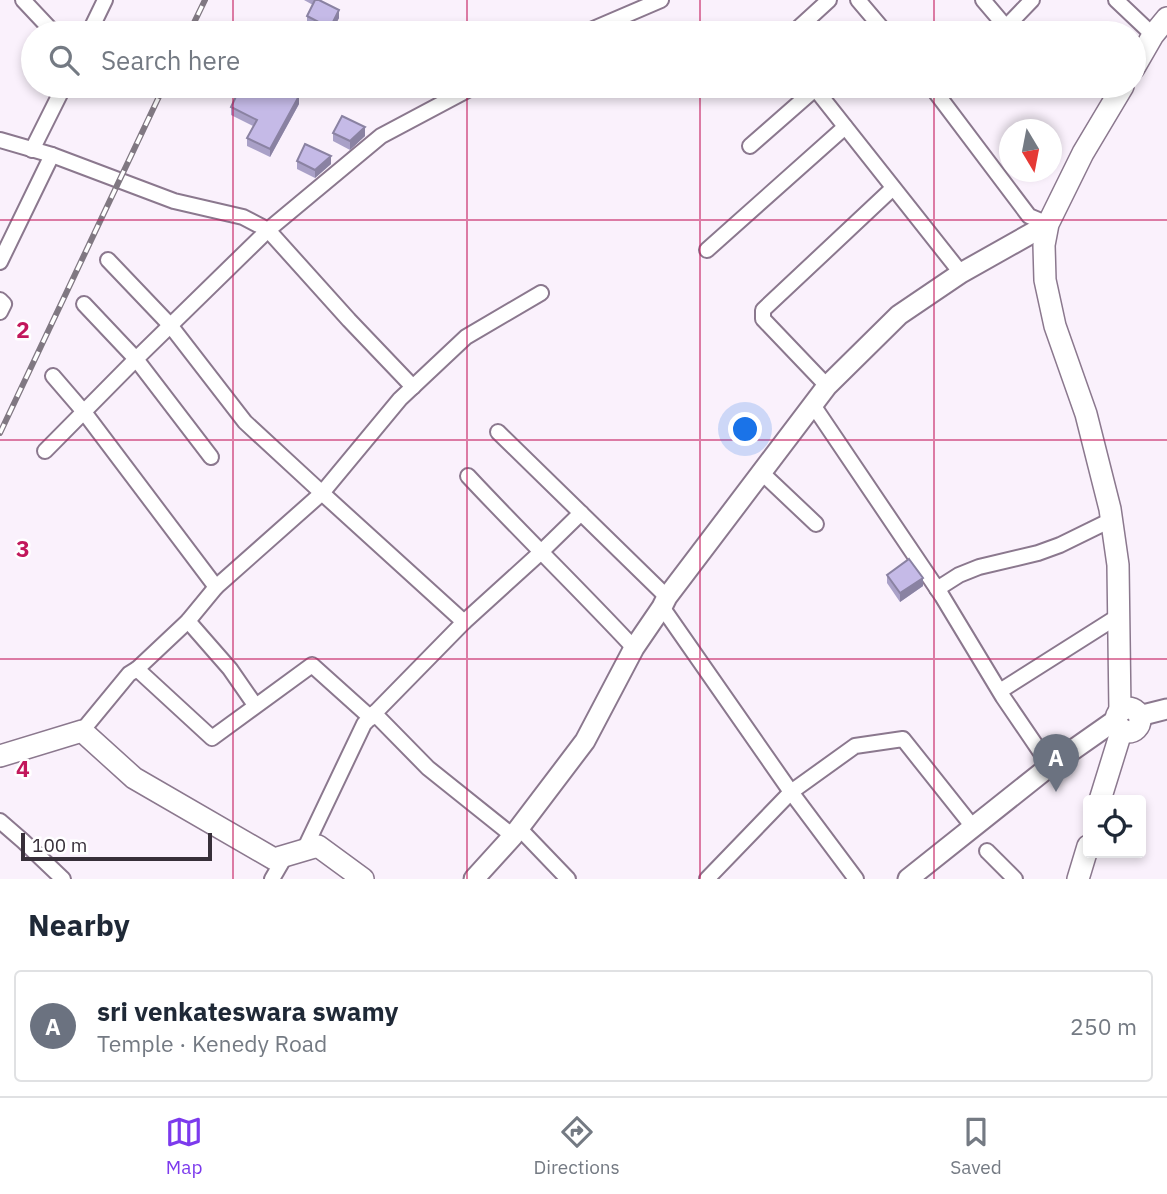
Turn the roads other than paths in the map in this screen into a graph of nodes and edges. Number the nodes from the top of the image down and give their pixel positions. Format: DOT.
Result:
graph roads {
  1 [pos="23,0"];
  2 [pos="105,0"];
  3 [pos="662,0"];
  4 [pos="829,0"];
  5 [pos="858,0"];
  6 [pos="984,0"];
  7 [pos="1032,0"];
  8 [pos="1116,0"];
  9 [pos="1167,18"];
  10 [pos="43,21"];
  11 [pos="95,21"];
  12 [pos="612,21"];
  13 [pos="806,21"];
  14 [pos="876,21"];
  15 [pos="997,21"];
  16 [pos="1012,21"];
  17 [pos="1138,21"];
  18 [pos="1146,28"];
  19 [pos="1153,35"];
  20 [pos="1146,47"];
  21 [pos="58,98"];
  22 [pos="452,98"];
  23 [pos="802,98"];
  24 [pos="823,98"];
  25 [pos="944,98"];
  26 [pos="1116,98"];
  27 [pos="845,127"];
  28 [pos="0,140"];
  29 [pos="750,146"];
  30 [pos="32,150"];
  31 [pos="52,155"];
  32 [pos="892,188"];
  33 [pos="1048,223"];
  34 [pos="268,230"];
  35 [pos="707,250"];
  36 [pos="108,260"];
  37 [pos="0,262"];
  38 [pos="961,273"];
  39 [pos="541,293"];
  40 [pos="0,300"];
  41 [pos="84,304"];
  42 [pos="0,312"];
  43 [pos="170,326"];
  44 [pos="136,359"];
  45 [pos="53,376"];
  46 [pos="827,386"];
  47 [pos="413,387"];
  48 [pos="813,405"];
  49 [pos="84,412"];
  50 [pos="498,432"];
  51 [pos="45,451"];
  52 [pos="211,457"];
  53 [pos="760,471"];
  54 [pos="468,477"];
  55 [pos="322,493"];
  56 [pos="581,513"];
  57 [pos="1111,520"];
  58 [pos="817,524"];
  59 [pos="540,553"];
  60 [pos="216,587"];
  61 [pos="937,589"];
  62 [pos="664,602"];
  63 [pos="1120,615"];
  64 [pos="188,621"];
  65 [pos="464,622"];
  66 [pos="635,649"];
  67 [pos="137,669"];
  68 [pos="1000,691"];
  69 [pos="255,705"];
  70 [pos="1167,709"];
  71 [pos="373,715"];
  72 [pos="1126,721"];
  73 [pos="82,731"];
  74 [pos="0,756"];
  75 [pos="1050,766"];
  76 [pos="791,792"];
  77 [pos="1102,795"];
  78 [pos="1113,795"];
  79 [pos="0,821"];
  80 [pos="973,827"];
  81 [pos="516,832"];
  82 [pos="987,851"];
  83 [pos="295,853"];
  84 [pos="1084,858"];
  85 [pos="1095,858"];
  86 [pos="63,879"];
  87 [pos="272,879"];
  88 [pos="363,879"];
  89 [pos="474,879"];
  90 [pos="568,879"];
  91 [pos="707,879"];
  92 [pos="856,879"];
  93 [pos="908,879"];
  94 [pos="1015,879"];
  95 [pos="1078,879"];
  96 [pos="1089,879"];
  1 -- 10 [label="street"];
  2 -- 11 [label="street"];
  3 -- 12 [label="street"];
  4 -- 13 [label="street"];
  5 -- 14 [label="street"];
  6 -- 15 [label="street"];
  7 -- 16 [label="street"];
  8 -- 17 [label="street"];
  9 -- 19 [label="main road"];
  18 -- 19 [label="street"];
  19 -- 20 [label="main road"];
  21 -- 30 [label="street"];
  22 -- 34 [label="street"];
  23 -- 29 [label="street"];
  24 -- 27 [label="street"];
  25 -- 33 [label="street"];
  26 -- 33 [label="main road"];
  27 -- 32 [label="street"];
  27 -- 35 [label="street"];
  28 -- 30 [label="street"];
  30 -- 31 [label="street"];
  31 -- 34 [label="street"];
  31 -- 37 [label="street"];
  32 -- 38 [label="street"];
  32 -- 46 [label="street"];
  33 -- 38 [label="street"];
  33 -- 57 [label="main road"];
  34 -- 43 [label="street"];
  34 -- 47 [label="street"];
  36 -- 43 [label="street"];
  38 -- 46 [label="street"];
  39 -- 47 [label="street"];
  40 -- 42 [label="street"];
  41 -- 44 [label="street"];
  43 -- 44 [label="street"];
  43 -- 55 [label="street"];
  44 -- 49 [label="street"];
  44 -- 52 [label="street"];
  45 -- 49 [label="street"];
  46 -- 48 [label="street"];
  47 -- 55 [label="street"];
  48 -- 53 [label="street"];
  48 -- 61 [label="street"];
  49 -- 51 [label="street"];
  49 -- 60 [label="street"];
  50 -- 56 [label="street"];
  53 -- 58 [label="street"];
  53 -- 62 [label="street"];
  54 -- 59 [label="street"];
  55 -- 60 [label="street"];
  55 -- 65 [label="street"];
  56 -- 59 [label="street"];
  56 -- 62 [label="street"];
  57 -- 61 [label="street"];
  57 -- 63 [label="main road"];
  59 -- 65 [label="street"];
  59 -- 66 [label="street"];
  60 -- 64 [label="street"];
  61 -- 68 [label="street"];
  62 -- 66 [label="street"];
  62 -- 76 [label="street"];
  63 -- 68 [label="street"];
  63 -- 72 [label="main road"];
  64 -- 67 [label="street"];
  64 -- 69 [label="street"];
  65 -- 71 [label="street"];
  66 -- 81 [label="street"];
  67 -- 69 [label="street"];
  67 -- 73 [label="street"];
  68 -- 75 [label="street"];
  69 -- 71 [label="street"];
  70 -- 72 [label="street"];
  71 -- 81 [label="street"];
  71 -- 83 [label="street"];
  72 -- 75 [label="street"];
  72 -- 77 [label="main road"];
  72 -- 78 [label="main road"];
  73 -- 74 [label="main road"];
  73 -- 83 [label="main road"];
  75 -- 80 [label="street"];
  76 -- 80 [label="street"];
  76 -- 91 [label="street"];
  76 -- 92 [label="street"];
  79 -- 86 [label="street"];
  80 -- 93 [label="street"];
  81 -- 89 [label="street"];
  81 -- 90 [label="street"];
  82 -- 94 [label="street"];
  83 -- 87 [label="street"];
  83 -- 88 [label="main road"];
  84 -- 95 [label="main road"];
  85 -- 96 [label="main road"];
}
